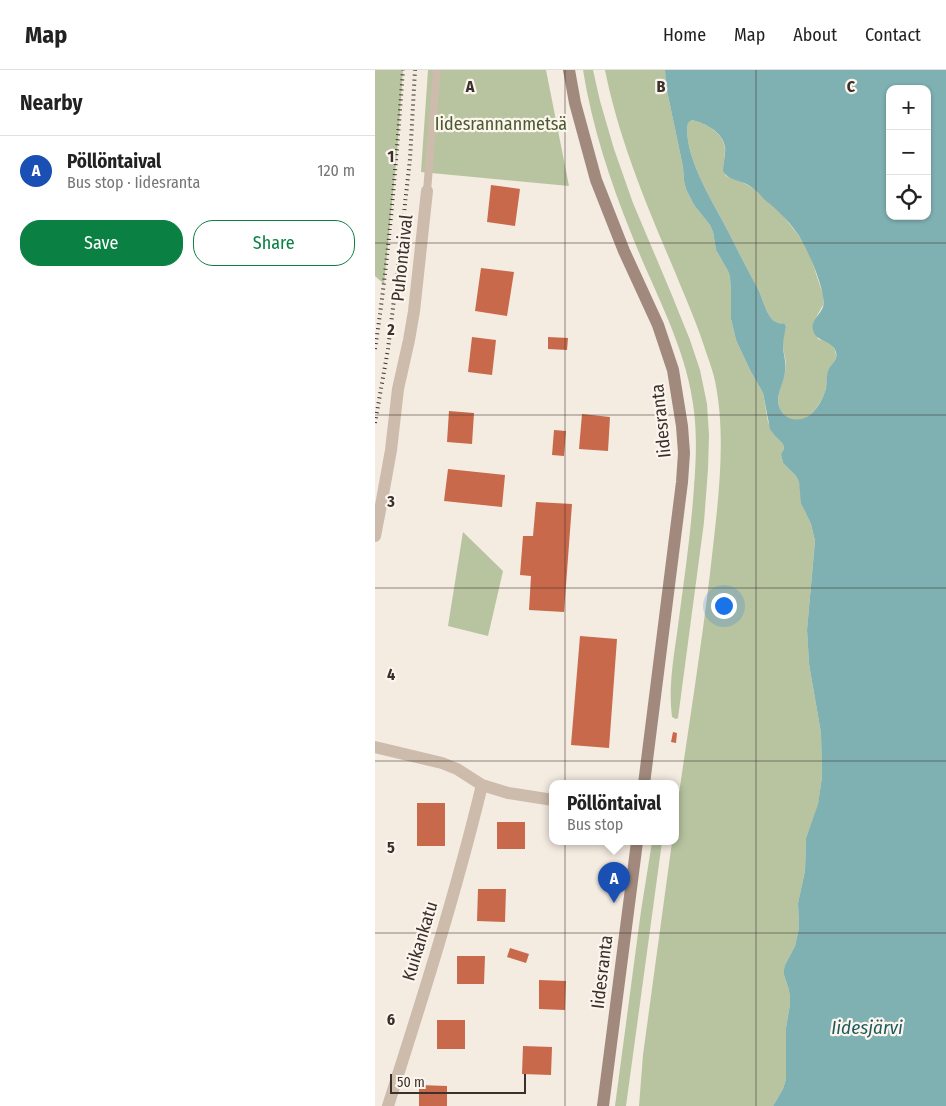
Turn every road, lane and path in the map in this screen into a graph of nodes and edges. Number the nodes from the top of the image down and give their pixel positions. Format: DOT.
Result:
graph roads {
  1 [pos="437,70"];
  2 [pos="569,70"];
  3 [pos="427,191"];
  4 [pos="375,536"];
  5 [pos="375,747"];
  6 [pos="645,780"];
  7 [pos="482,785"];
  8 [pos="549,799"];
  9 [pos="637,845"];
  10 [pos="388,1106"];
  11 [pos="603,1106"];
  1 -- 3 [label="lane"];
  2 -- 6 [label="main road, Iidesranta"];
  3 -- 4 [label="street, Puhontaival"];
  5 -- 7 [label="street"];
  7 -- 8 [label="street"];
  7 -- 10 [label="street, Kuikankatu"];
  9 -- 11 [label="main road, Iidesranta"];
}
